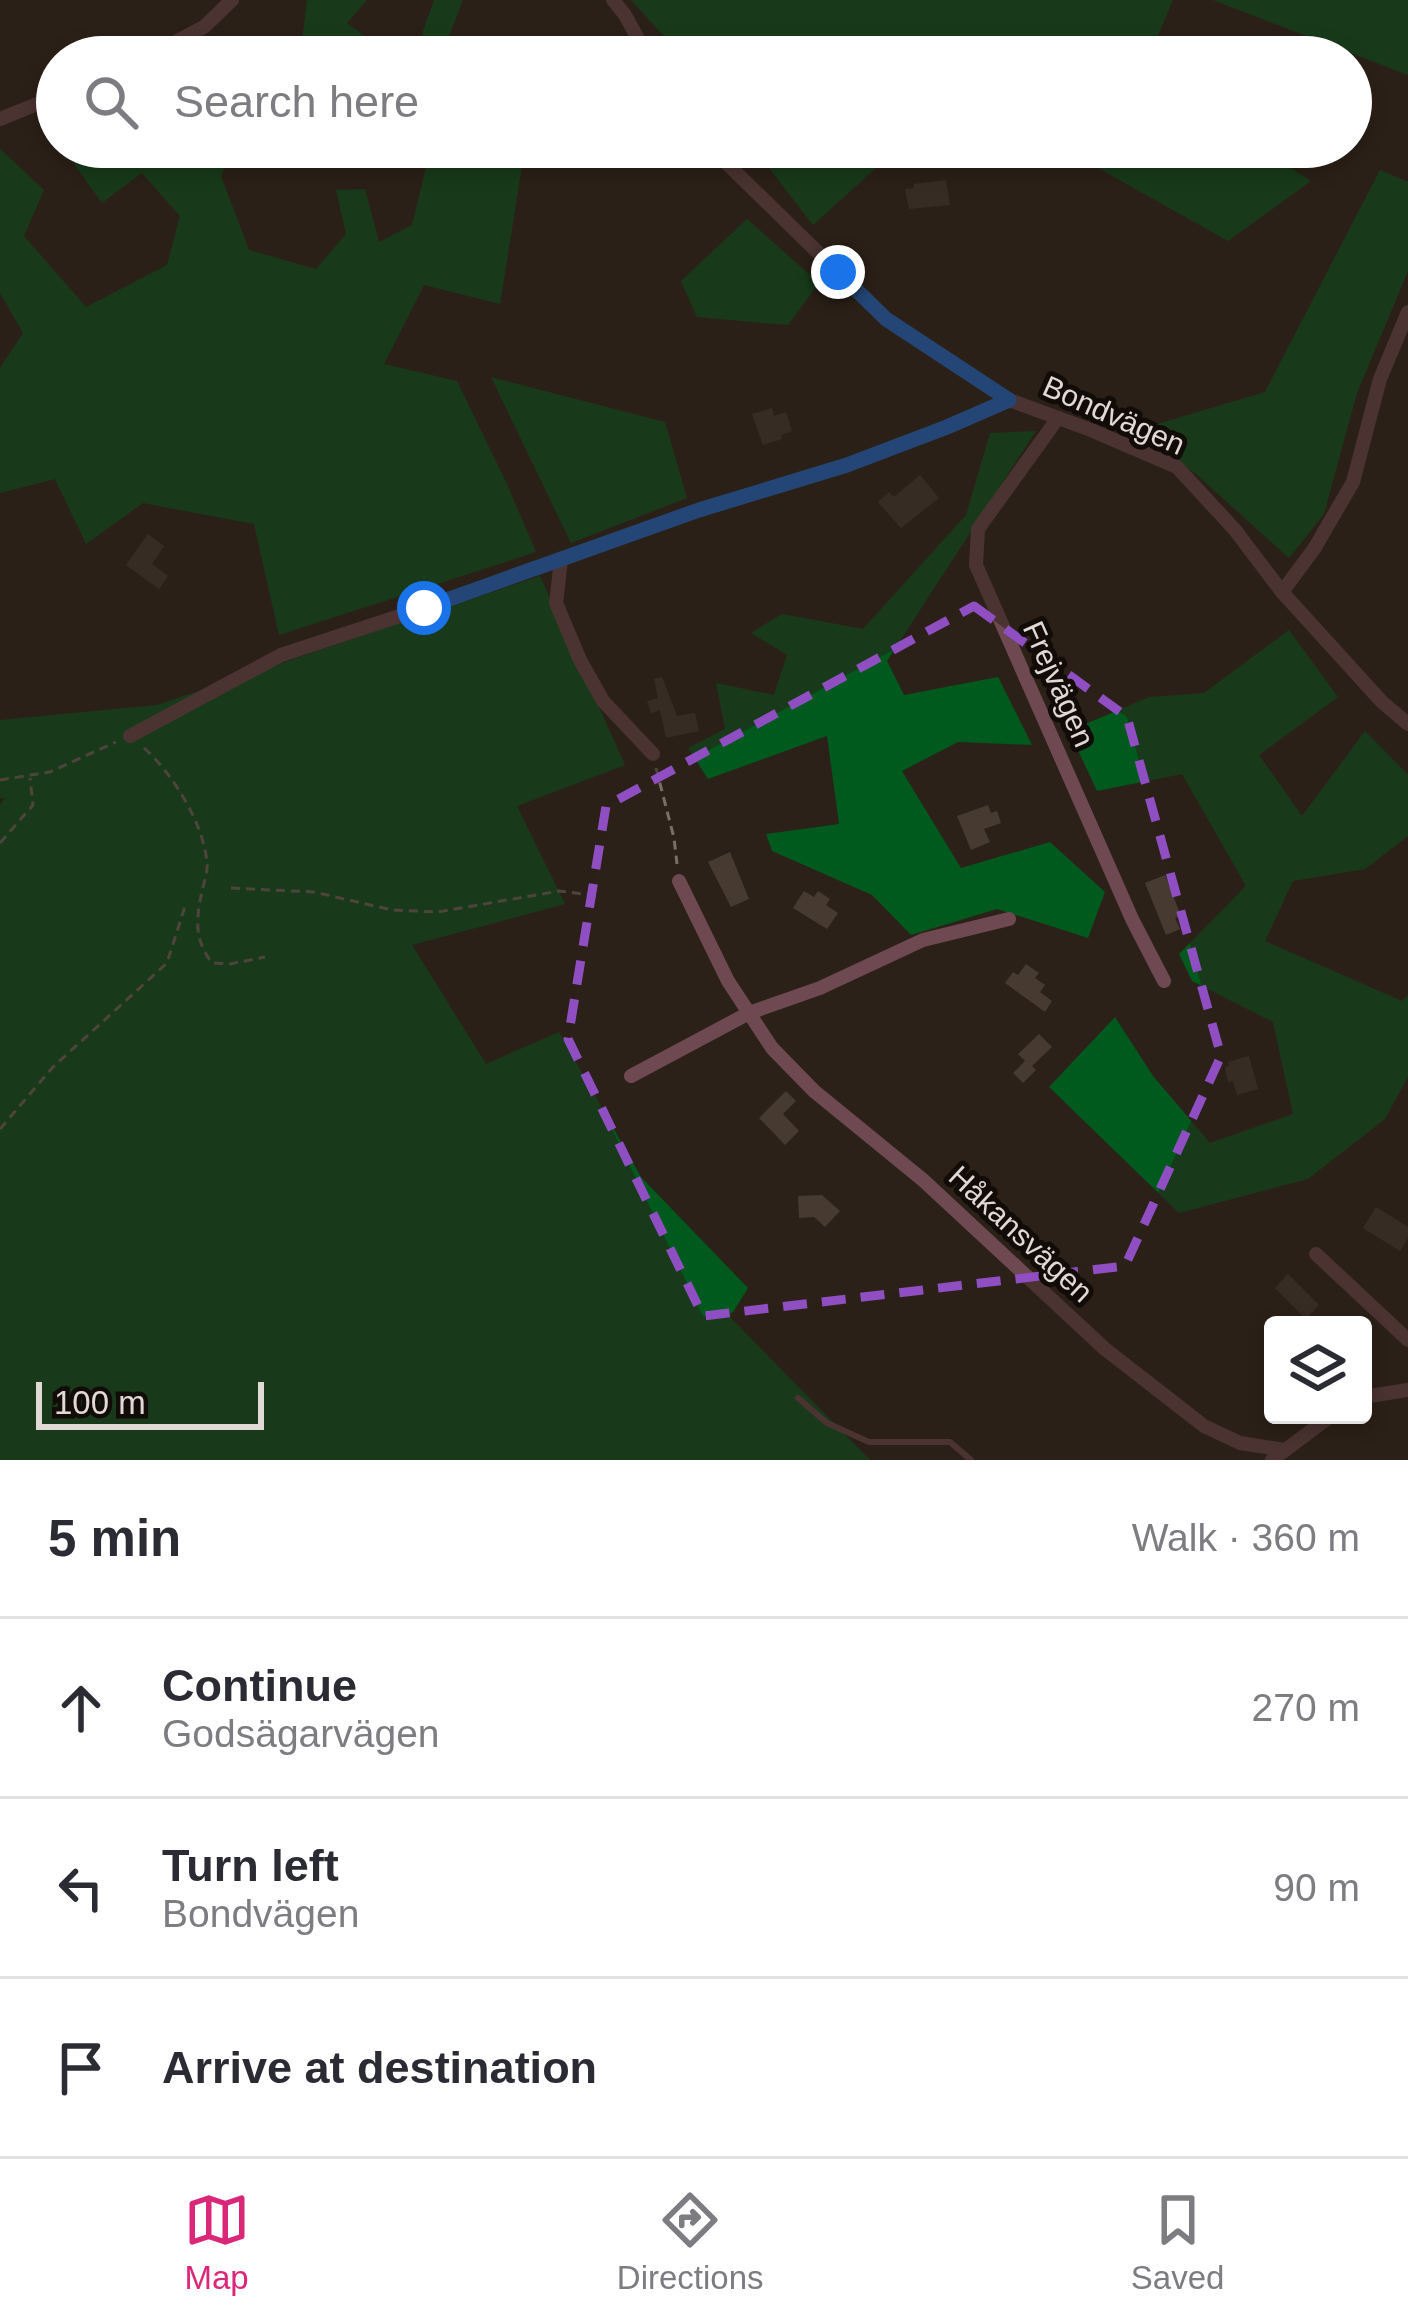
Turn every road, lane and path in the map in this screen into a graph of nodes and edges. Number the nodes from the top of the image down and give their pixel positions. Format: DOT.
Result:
graph roads {
  1 [pos="232,0"];
  2 [pos="613,0"];
  3 [pos="187,36"];
  4 [pos="636,36"];
  5 [pos="36,105"];
  6 [pos="0,119"];
  7 [pos="731,168"];
  8 [pos="1408,312"];
  9 [pos="1009,400"];
  10 [pos="1058,418"];
  11 [pos="561,560"];
  12 [pos="1282,592"];
  13 [pos="1408,724"];
  14 [pos="130,736"];
  15 [pos="653,754"];
  16 [pos="30,776"];
  17 [pos="0,779"];
  18 [pos="0,843"];
  19 [pos="679,880"];
  20 [pos="231,888"];
  21 [pos="600,896"];
  22 [pos="186,903"];
  23 [pos="1009,919"];
  24 [pos="265,957"];
  25 [pos="1164,981"];
  26 [pos="749,1013"];
  27 [pos="631,1076"];
  28 [pos="0,1129"];
  29 [pos="1316,1254"];
  30 [pos="1408,1340"];
  31 [pos="1408,1390"];
  32 [pos="1372,1396"];
  33 [pos="798,1398"];
  34 [pos="1320,1424"];
  35 [pos="1286,1450"];
  36 [pos="971,1460"];
  37 [pos="1272,1460"];
  1 -- 3 [label="street"];
  2 -- 4 [label="street"];
  5 -- 6 [label="street"];
  7 -- 9 [label="street, Bondvägen"];
  8 -- 12 [label="street"];
  9 -- 10 [label="street, Bondvägen"];
  9 -- 11 [label="street"];
  10 -- 12 [label="street, Bondvägen"];
  10 -- 25 [label="street, Frejvägen"];
  11 -- 14 [label="street"];
  11 -- 15 [label="street"];
  12 -- 13 [label="street, Bondvägen"];
  14 -- 16 [label="path"];
  14 -- 24 [label="path"];
  15 -- 19 [label="path"];
  16 -- 17 [label="path"];
  16 -- 18 [label="path"];
  19 -- 26 [label="street, Håkansvägen"];
  20 -- 21 [label="path"];
  22 -- 28 [label="path"];
  23 -- 26 [label="street"];
  26 -- 27 [label="street"];
  26 -- 35 [label="street, Håkansvägen"];
  29 -- 30 [label="street"];
  31 -- 32 [label="street"];
  33 -- 36 [label="lane"];
  34 -- 35 [label="street"];
  35 -- 37 [label="street"];
}
